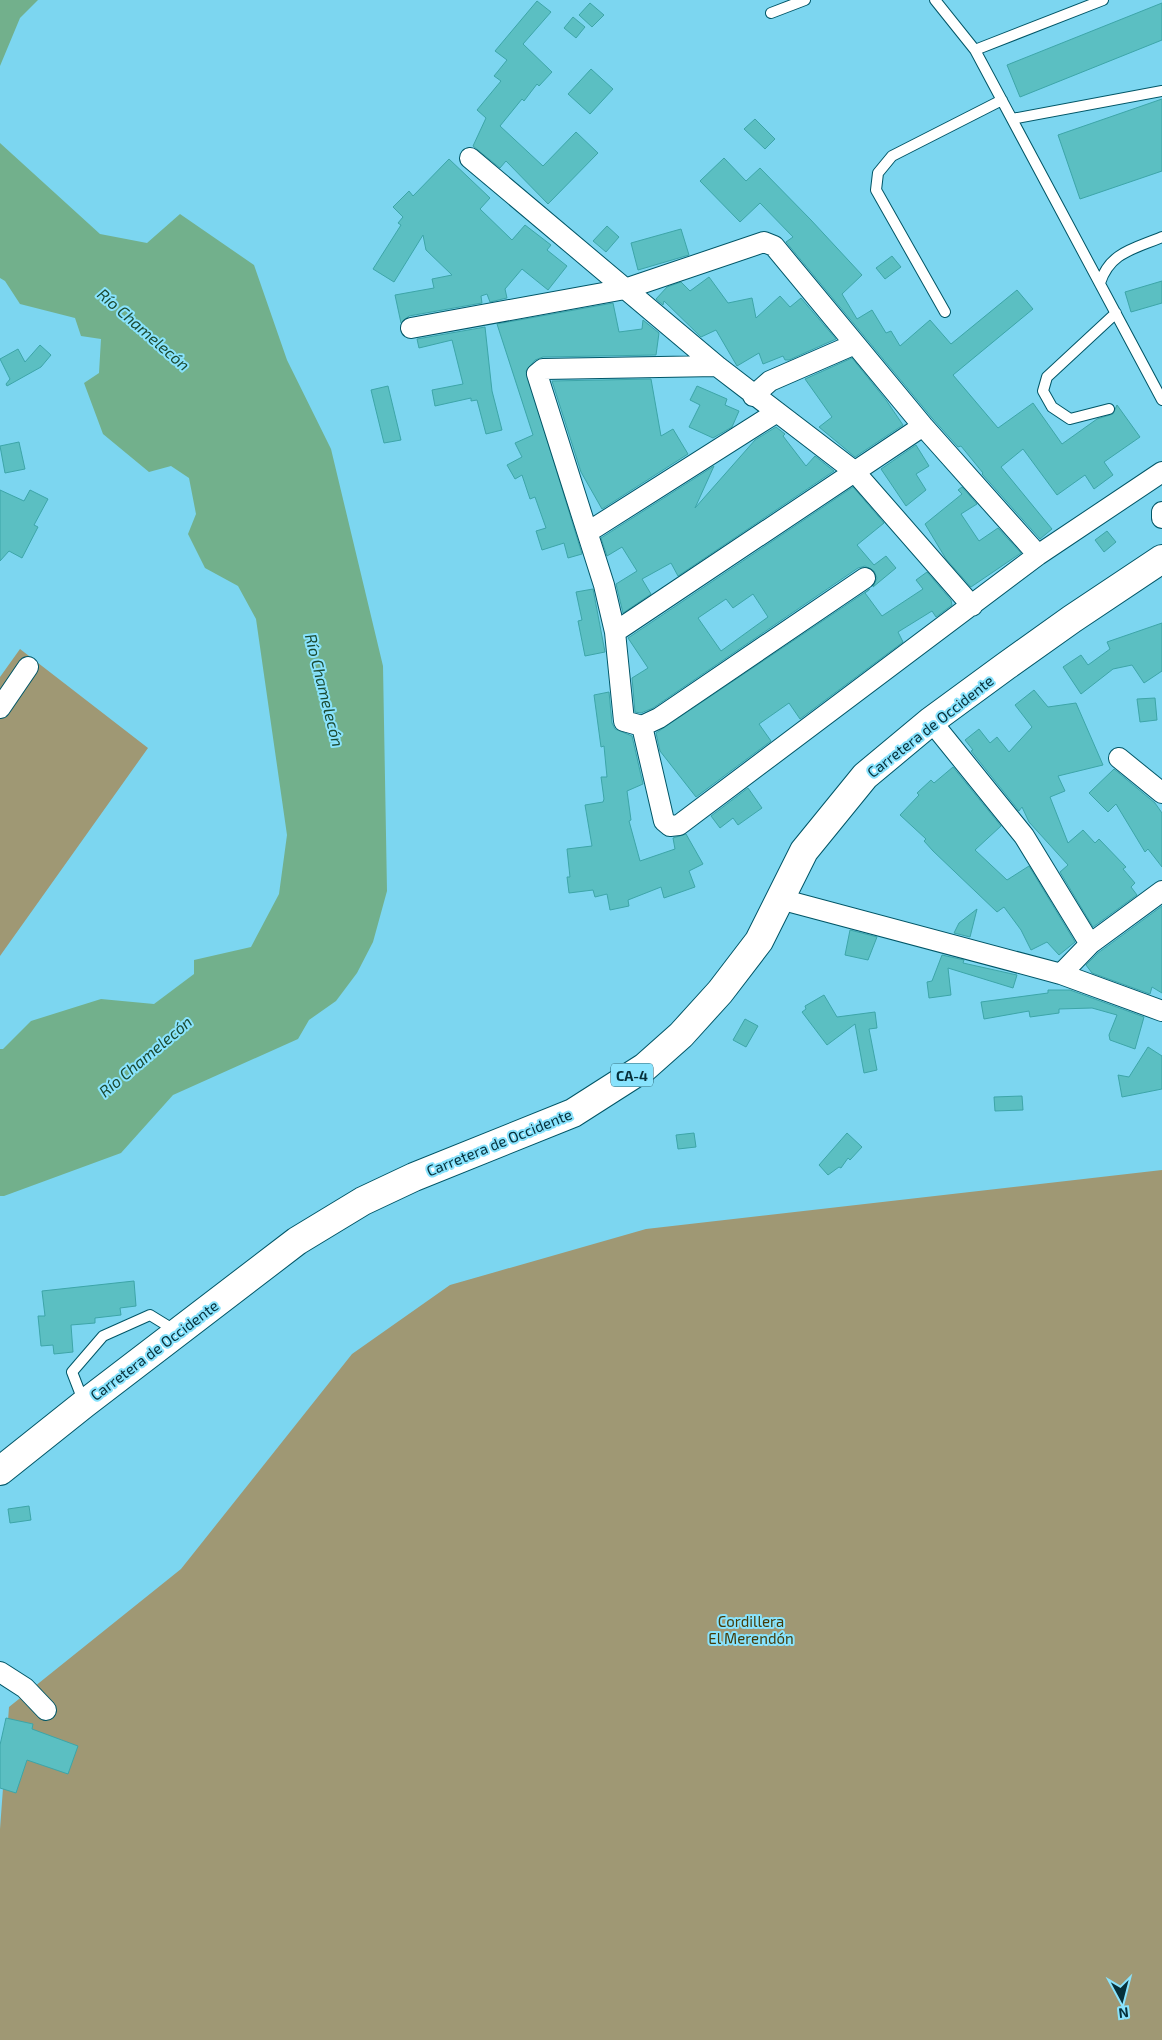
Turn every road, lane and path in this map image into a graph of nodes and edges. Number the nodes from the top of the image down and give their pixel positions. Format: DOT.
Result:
graph roads {
  1 [pos="805,0"];
  2 [pos="1103,0"];
  3 [pos="940,1"];
  4 [pos="771,13"];
  5 [pos="975,50"];
  6 [pos="1162,91"];
  7 [pos="1002,100"];
  8 [pos="1012,119"];
  9 [pos="470,158"];
  10 [pos="1162,237"];
  11 [pos="1100,283"];
  12 [pos="625,288"];
  13 [pos="945,312"];
  14 [pos="1116,313"];
  15 [pos="411,328"];
  16 [pos="855,344"];
  17 [pos="717,366"];
  18 [pos="1162,378"];
  19 [pos="1157,390"];
  20 [pos="753,396"];
  21 [pos="1162,400"];
  22 [pos="1109,409"];
  23 [pos="777,412"];
  24 [pos="924,426"];
  25 [pos="854,471"];
  26 [pos="1162,472"];
  27 [pos="1162,512"];
  28 [pos="1162,518"];
  29 [pos="588,532"];
  30 [pos="1038,555"];
  31 [pos="1162,559"];
  32 [pos="865,578"];
  33 [pos="972,606"];
  34 [pos="615,632"];
  35 [pos="28,667"];
  36 [pos="0,708"];
  37 [pos="931,721"];
  38 [pos="642,726"];
  39 [pos="1119,758"];
  40 [pos="1162,793"];
  41 [pos="1162,891"];
  42 [pos="780,899"];
  43 [pos="1090,944"];
  44 [pos="1062,974"];
  45 [pos="1162,1011"];
  46 [pos="178,1332"];
  47 [pos="84,1404"];
  48 [pos="0,1471"];
  49 [pos="0,1672"];
  50 [pos="46,1710"];
  1 -- 4 [label="lane"];
  2 -- 5 [label="lane"];
  3 -- 5 [label="lane"];
  5 -- 7 [label="lane"];
  6 -- 8 [label="lane"];
  7 -- 8 [label="lane"];
  7 -- 13 [label="lane"];
  8 -- 11 [label="lane"];
  9 -- 12 [label="street"];
  10 -- 11 [label="lane"];
  11 -- 14 [label="lane"];
  12 -- 15 [label="street"];
  12 -- 16 [label="street"];
  12 -- 17 [label="street"];
  14 -- 19 [label="lane"];
  14 -- 22 [label="lane"];
  16 -- 20 [label="street"];
  16 -- 24 [label="street"];
  17 -- 20 [label="street"];
  17 -- 29 [label="street"];
  18 -- 19 [label="lane"];
  19 -- 21 [label="lane"];
  20 -- 23 [label="street"];
  23 -- 25 [label="street"];
  23 -- 29 [label="street"];
  24 -- 25 [label="street"];
  24 -- 30 [label="street"];
  25 -- 33 [label="street"];
  25 -- 34 [label="street"];
  26 -- 30 [label="street"];
  27 -- 28 [label="street"];
  29 -- 34 [label="street"];
  30 -- 33 [label="street"];
  31 -- 37 [label="main road, Carretera de Occidente / CA-4"];
  32 -- 38 [label="street"];
  33 -- 38 [label="street"];
  34 -- 38 [label="street"];
  35 -- 36 [label="street"];
  37 -- 42 [label="main road, Carretera de Occidente / CA-4"];
  37 -- 43 [label="street"];
  39 -- 40 [label="street"];
  41 -- 43 [label="street"];
  42 -- 44 [label="street"];
  42 -- 46 [label="main road, Carretera de Occidente / CA-4"];
  43 -- 44 [label="street"];
  44 -- 45 [label="street"];
  46 -- 47 [label="main road, Carretera de Occidente / CA-4"];
  46 -- 47 [label="lane"];
  47 -- 48 [label="main road, Carretera de Occidente / CA-4"];
  49 -- 50 [label="street"];
}
